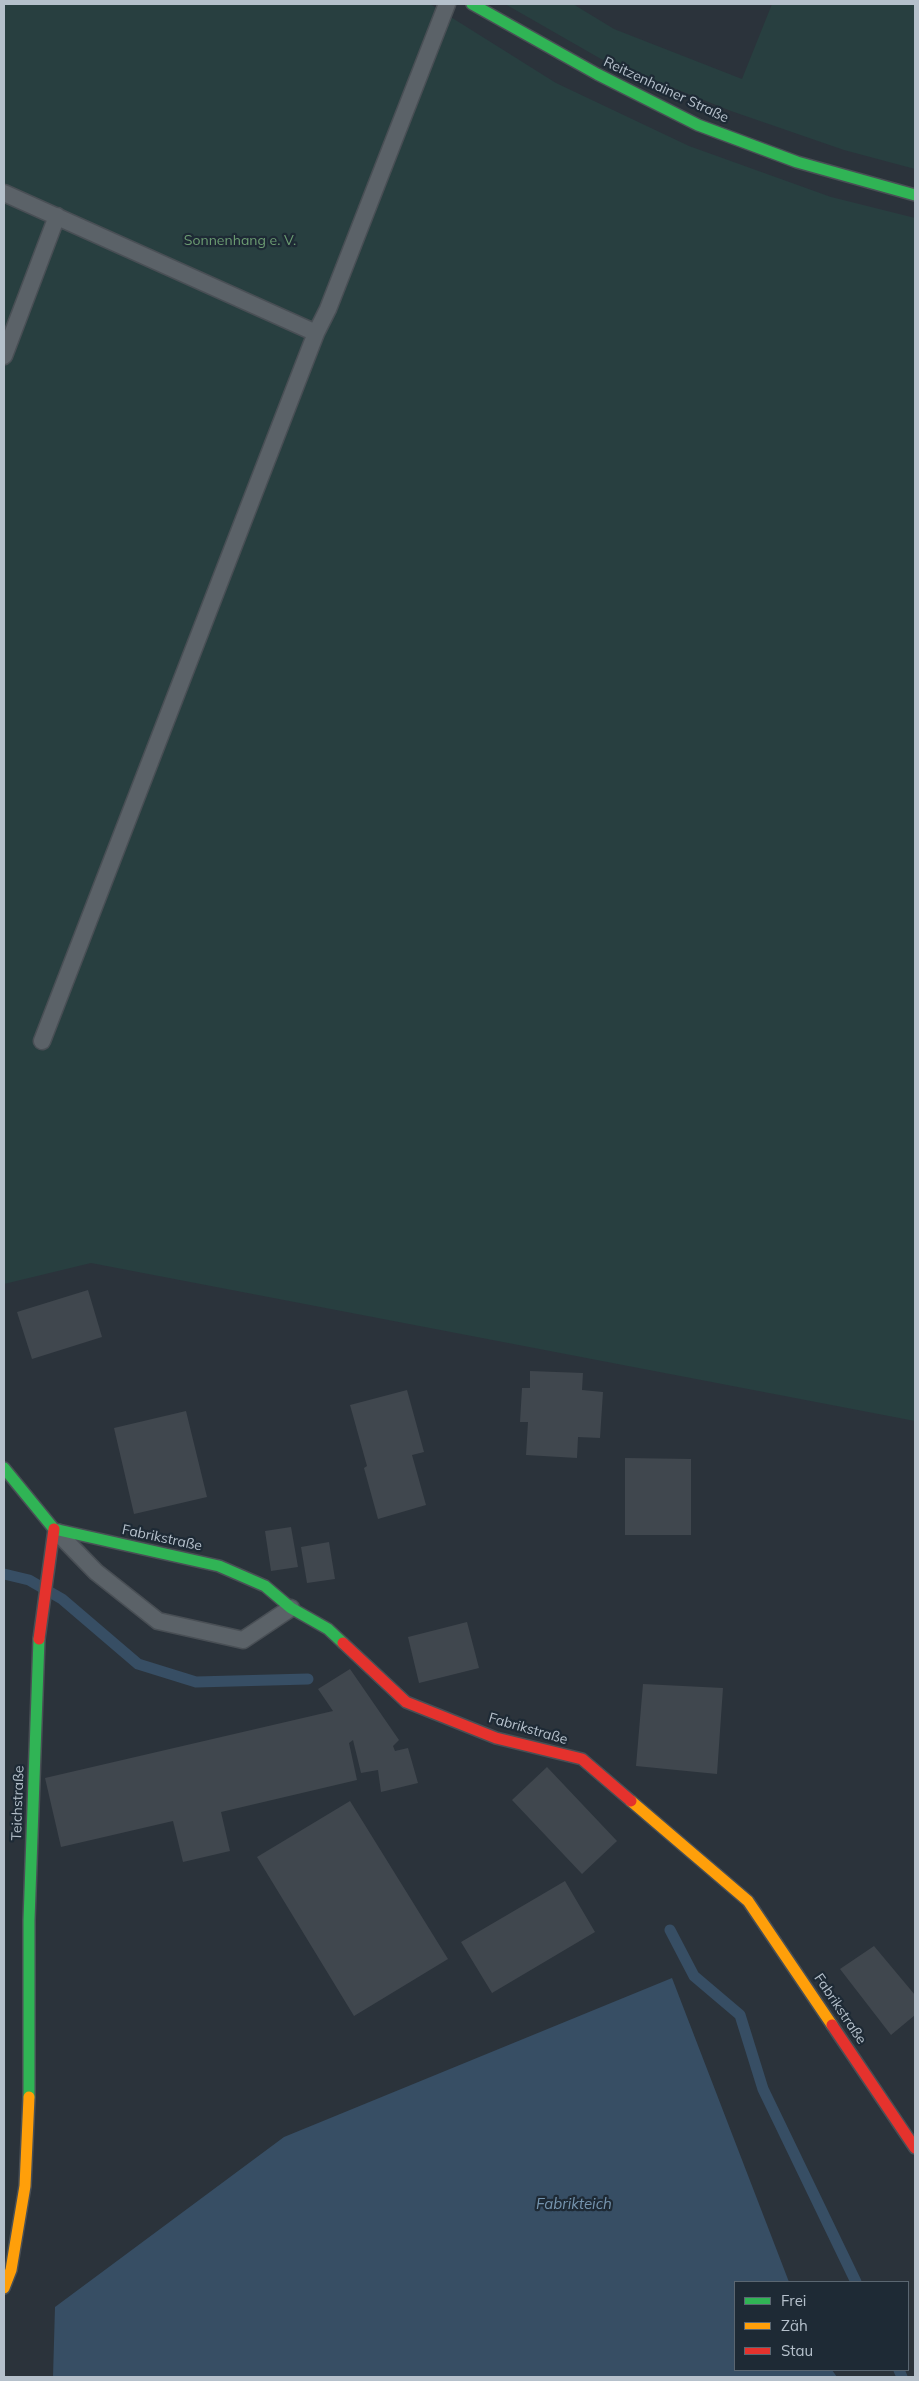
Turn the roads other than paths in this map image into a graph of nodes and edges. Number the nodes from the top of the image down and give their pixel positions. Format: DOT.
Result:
graph roads {
  1 [pos="447,4"];
  2 [pos="472,4"];
  3 [pos="4,192"];
  4 [pos="915,195"];
  5 [pos="56,216"];
  6 [pos="316,333"];
  7 [pos="4,356"];
  8 [pos="42,1041"];
  9 [pos="4,1468"];
  10 [pos="54,1529"];
  11 [pos="291,1608"];
  12 [pos="915,2148"];
  13 [pos="4,2288"];
  1 -- 6 [label="lane"];
  2 -- 4 [label="street, Reitzenhainer Straße"];
  3 -- 5 [label="lane"];
  5 -- 6 [label="lane"];
  5 -- 7 [label="lane"];
  6 -- 8 [label="lane"];
  9 -- 10 [label="street"];
  10 -- 11 [label="street, Fabrikstraße"];
  10 -- 11 [label="lane"];
  10 -- 13 [label="street, Teichstraße"];
  11 -- 12 [label="street, Fabrikstraße"];
}
